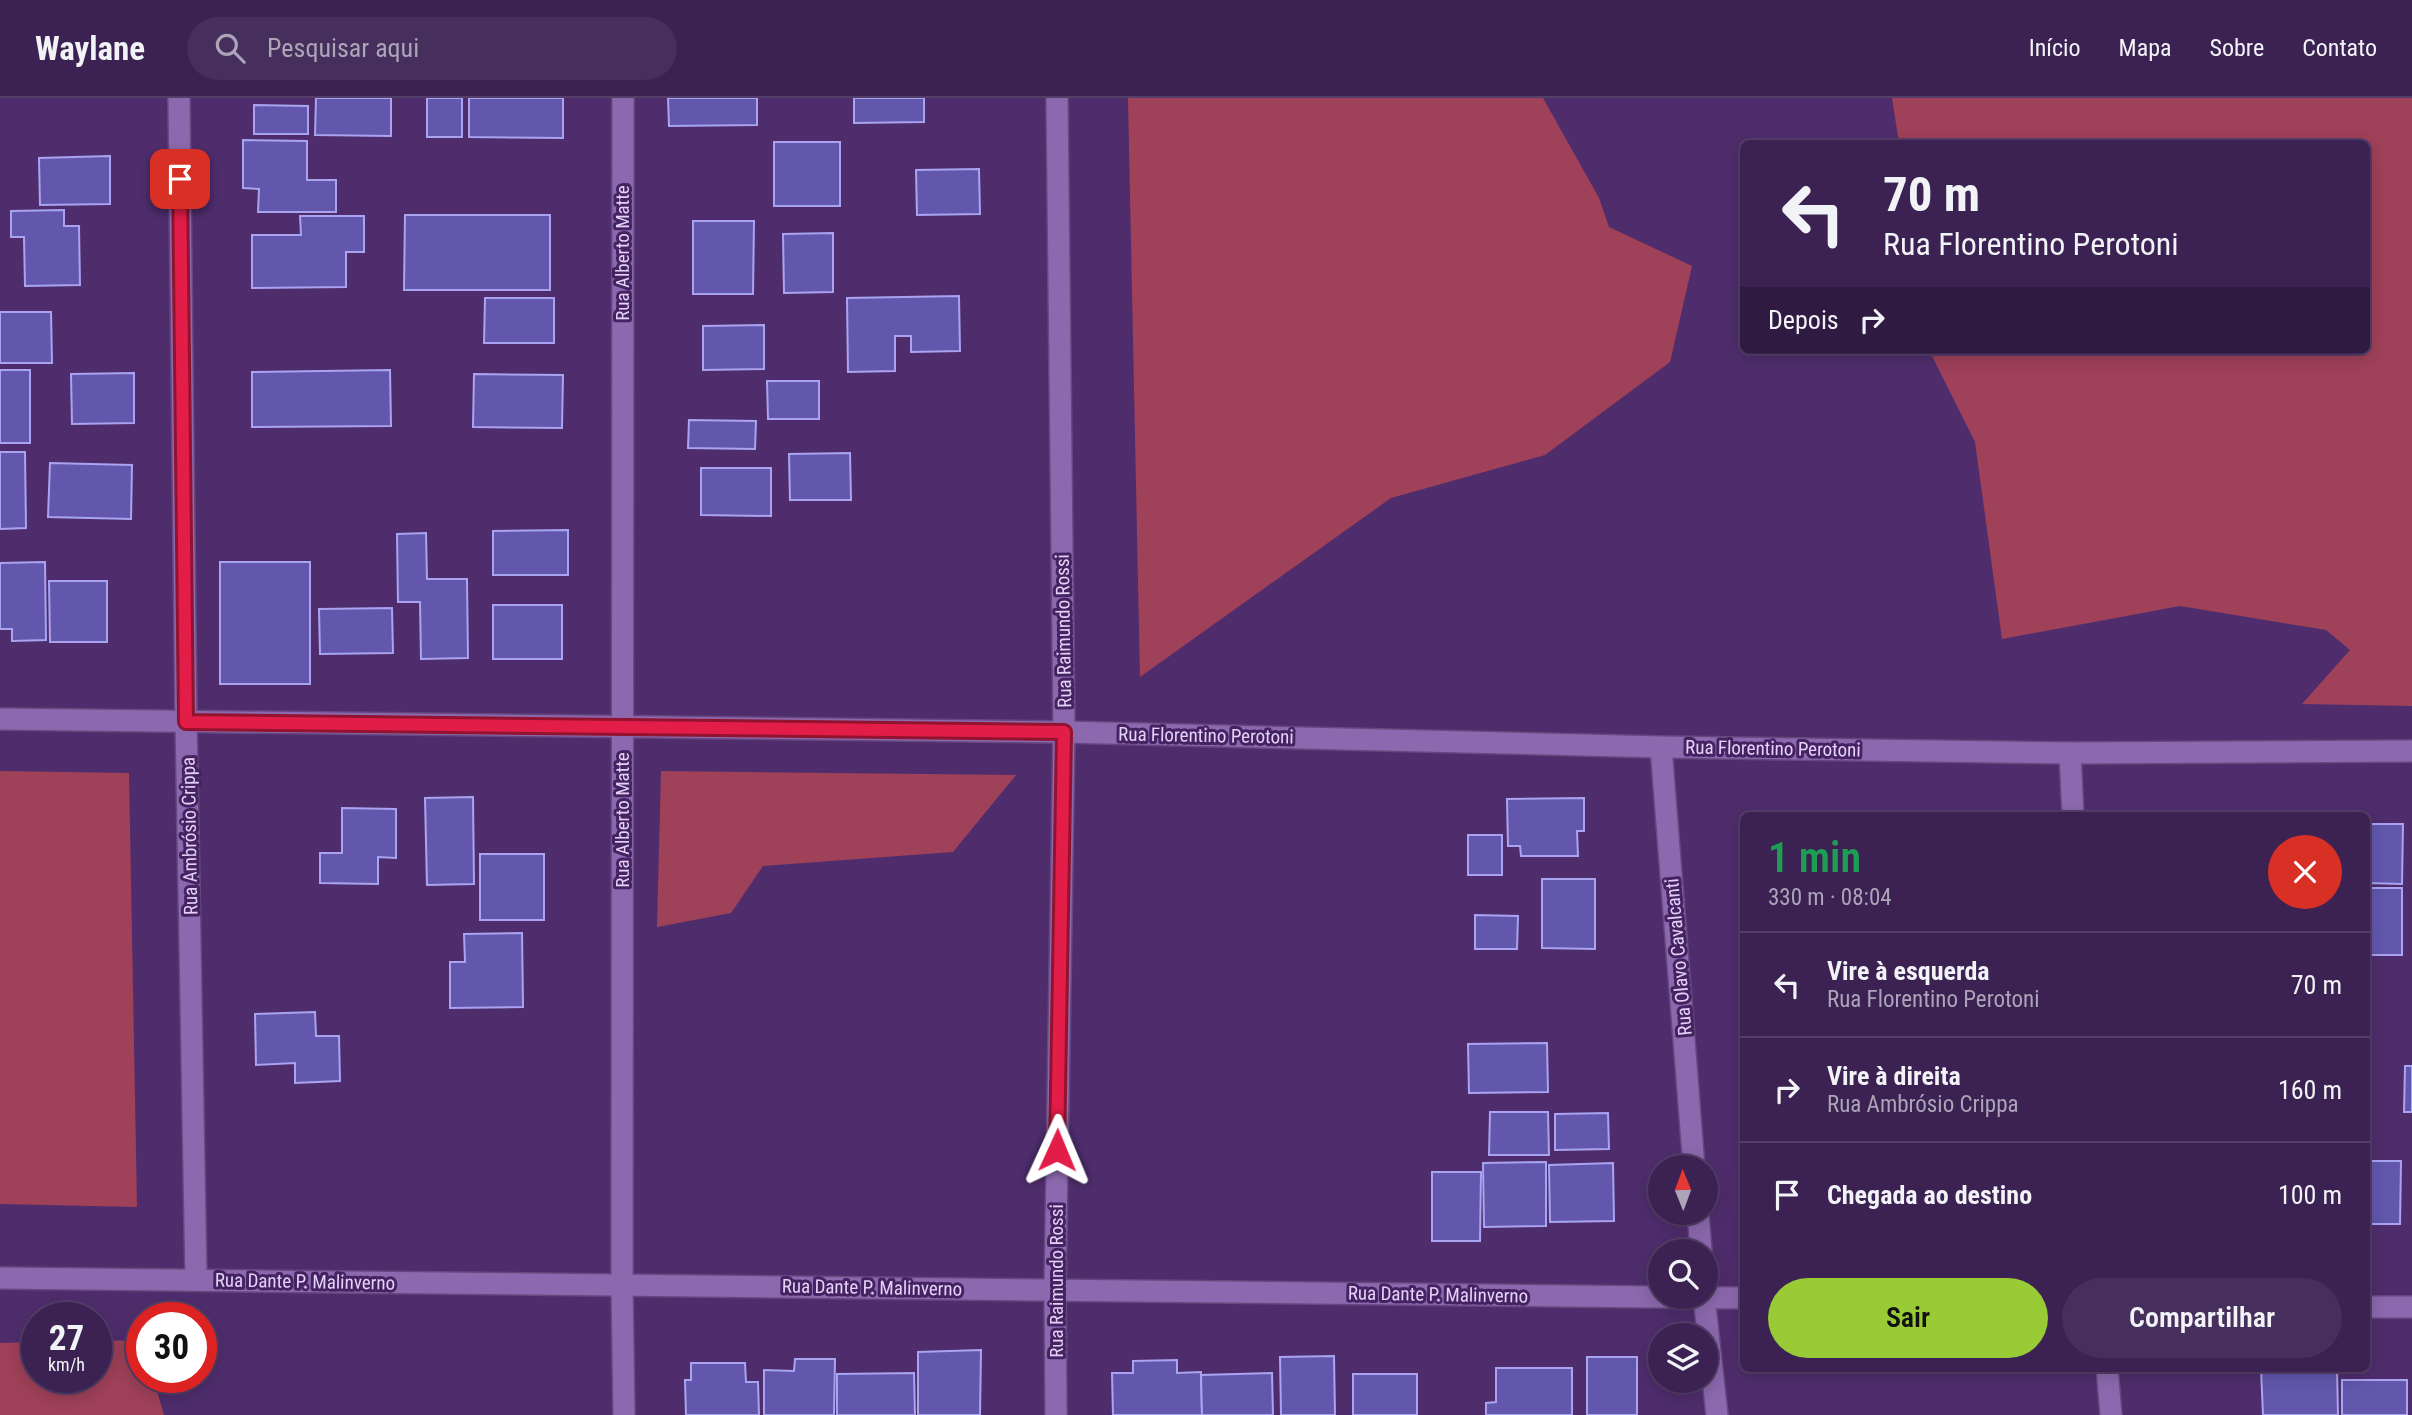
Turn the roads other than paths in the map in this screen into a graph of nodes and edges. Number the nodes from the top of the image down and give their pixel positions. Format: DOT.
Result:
graph roads {
  1 [pos="179,98"];
  2 [pos="623,98"];
  3 [pos="1056,98"];
  4 [pos="0,719"];
  5 [pos="186,722"];
  6 [pos="622,726"];
  7 [pos="1064,732"];
  8 [pos="1661,747"];
  9 [pos="2412,751"];
  10 [pos="2070,753"];
  11 [pos="2073,812"];
  12 [pos="1693,1155"];
  13 [pos="0,1278"];
  14 [pos="196,1280"];
  15 [pos="622,1285"];
  16 [pos="1055,1290"];
  17 [pos="1648,1296"];
  18 [pos="1718,1297"];
  19 [pos="1740,1298"];
  20 [pos="2370,1307"];
  21 [pos="2412,1307"];
  22 [pos="1705,1309"];
  23 [pos="2107,1372"];
  24 [pos="624,1415"];
  25 [pos="1056,1415"];
  26 [pos="1717,1415"];
  27 [pos="2111,1415"];
  1 -- 5 [label="street, Rua Ambrósio Crippa"];
  2 -- 6 [label="street, Rua Alberto Matte"];
  3 -- 7 [label="street, Rua Raimundo Rossi"];
  4 -- 5 [label="street, Rua Florentino Perotoni"];
  5 -- 6 [label="street, Rua Florentino Perotoni"];
  5 -- 14 [label="street, Rua Ambrósio Crippa"];
  6 -- 7 [label="street, Rua Florentino Perotoni"];
  6 -- 15 [label="street, Rua Alberto Matte"];
  7 -- 8 [label="street, Rua Florentino Perotoni"];
  7 -- 16 [label="street, Rua Raimundo Rossi"];
  8 -- 10 [label="street, Rua Florentino Perotoni"];
  8 -- 12 [label="street, Rua Olavo Cavalcanti"];
  9 -- 10 [label="street, Rua Florentino Perotoni"];
  10 -- 11 [label="street"];
  13 -- 14 [label="street, Rua Dante P. Malinverno"];
  14 -- 15 [label="street, Rua Dante P. Malinverno"];
  15 -- 16 [label="street, Rua Dante P. Malinverno"];
  15 -- 24 [label="street, Rua Alberto Matte"];
  16 -- 17 [label="street, Rua Dante P. Malinverno"];
  16 -- 25 [label="street, Rua Raimundo Rossi"];
  18 -- 19 [label="street, Rua Dante P. Malinverno"];
  20 -- 21 [label="street"];
  22 -- 26 [label="street"];
  23 -- 27 [label="street"];
}
